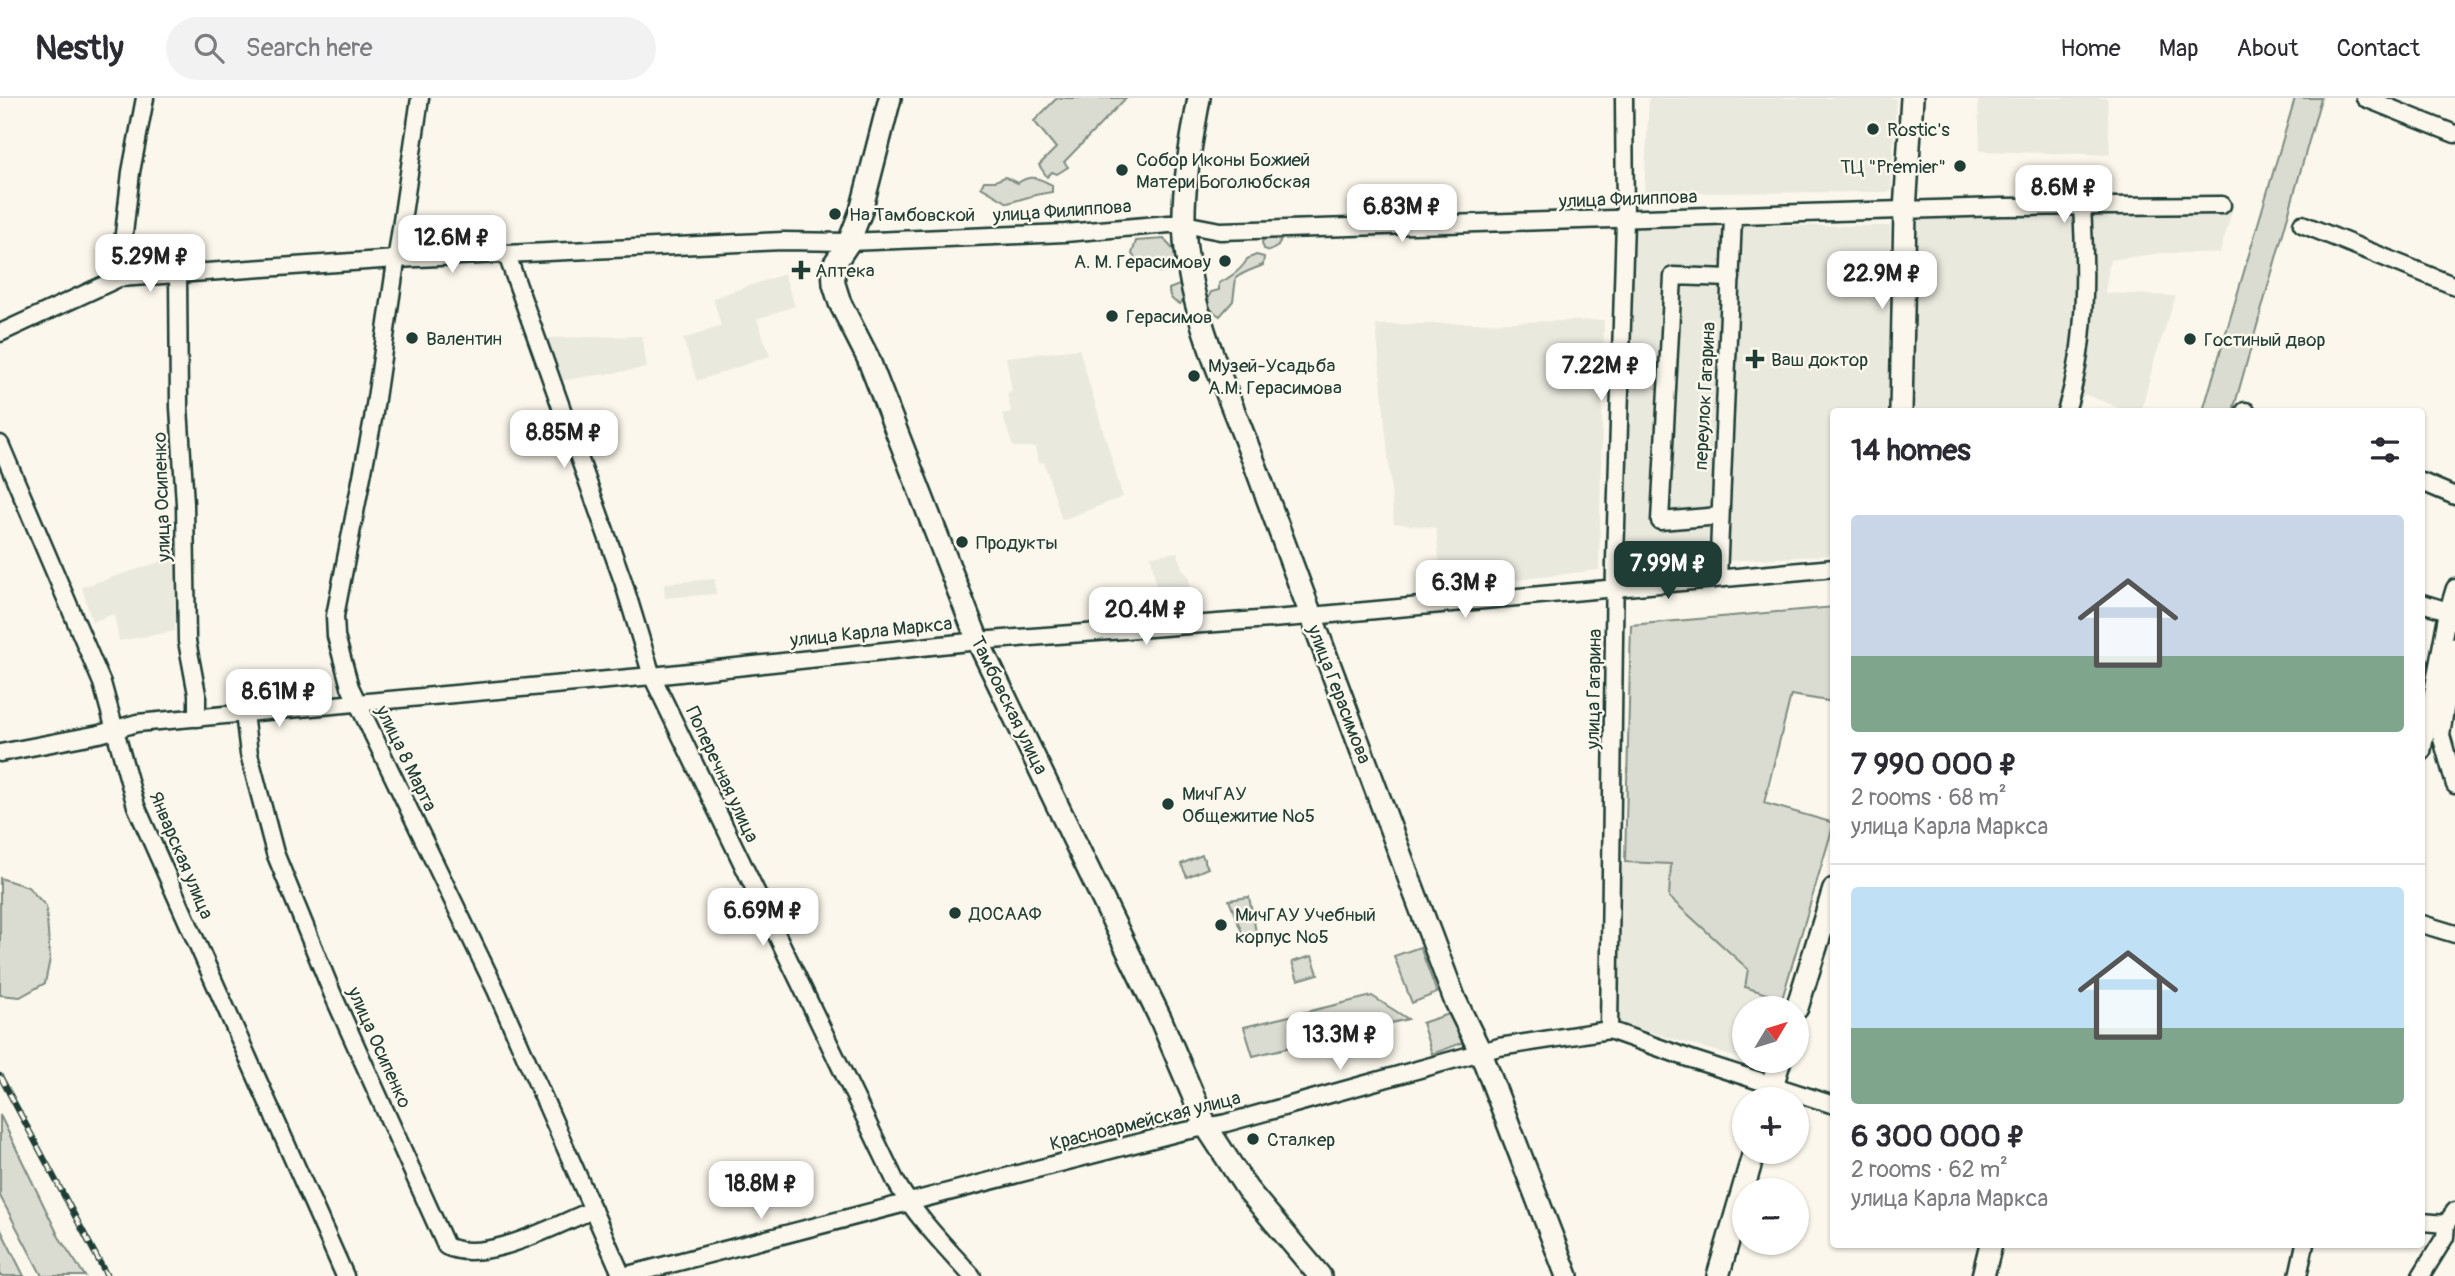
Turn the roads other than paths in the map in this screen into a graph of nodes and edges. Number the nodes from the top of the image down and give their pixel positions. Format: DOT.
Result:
graph roads {
  1 [pos="145,98"];
  2 [pos="420,98"];
  3 [pos="890,98"];
  4 [pos="1199,98"];
  5 [pos="1624,98"];
  6 [pos="1912,98"];
  7 [pos="2365,98"];
  8 [pos="2455,134"];
  9 [pos="2222,205"];
  10 [pos="2082,207"];
  11 [pos="1905,211"];
  12 [pos="1733,217"];
  13 [pos="1625,220"];
  14 [pos="1184,224"];
  15 [pos="2302,224"];
  16 [pos="849,242"];
  17 [pos="507,255"];
  18 [pos="396,259"];
  19 [pos="178,274"];
  20 [pos="119,278"];
  21 [pos="1731,278"];
  22 [pos="2455,286"];
  23 [pos="0,333"];
  24 [pos="1901,408"];
  25 [pos="2067,408"];
  26 [pos="0,444"];
  27 [pos="2425,483"];
  28 [pos="2455,496"];
  29 [pos="1720,516"];
  30 [pos="1830,568"];
  31 [pos="1718,578"];
  32 [pos="1615,587"];
  33 [pos="2455,588"];
  34 [pos="2425,604"];
  35 [pos="2448,611"];
  36 [pos="1311,616"];
  37 [pos="2455,637"];
  38 [pos="978,640"];
  39 [pos="2455,646"];
  40 [pos="652,676"];
  41 [pos="358,703"];
  42 [pos="244,713"];
  43 [pos="197,718"];
  44 [pos="116,729"];
  45 [pos="2425,736"];
  46 [pos="0,753"];
  47 [pos="2455,785"];
  48 [pos="1830,902"];
  49 [pos="2425,925"];
  50 [pos="2455,934"];
  51 [pos="1801,996"];
  52 [pos="1609,1030"];
  53 [pos="1481,1053"];
  54 [pos="1755,1087"];
  55 [pos="1809,1100"];
  56 [pos="1830,1104"];
  57 [pos="1206,1125"];
  58 [pos="1751,1164"];
  59 [pos="908,1202"];
  60 [pos="593,1210"];
  61 [pos="2451,1217"];
  62 [pos="2425,1221"];
  63 [pos="1989,1248"];
  64 [pos="2304,1248"];
  65 [pos="345,1276"];
  66 [pos="623,1276"];
  67 [pos="972,1276"];
  68 [pos="1320,1276"];
  69 [pos="1567,1276"];
  70 [pos="1718,1276"];
  71 [pos="1983,1276"];
  72 [pos="2298,1276"];
  73 [pos="2421,1276"];
  1 -- 20 [label="street"];
  2 -- 18 [label="street, улица 8 Марта"];
  3 -- 16 [label="main road, Тамбовская улица"];
  4 -- 14 [label="main road, улица Герасимова"];
  5 -- 13 [label="street, улица Гагарина"];
  6 -- 11 [label="main road"];
  7 -- 8 [label="street"];
  9 -- 10 [label="street, улица Филиппова"];
  10 -- 11 [label="street, улица Филиппова"];
  10 -- 25 [label="street"];
  11 -- 12 [label="street, улица Филиппова"];
  11 -- 24 [label="main road"];
  12 -- 13 [label="street, улица Филиппова"];
  12 -- 21 [label="street, переулок Гагарина"];
  13 -- 14 [label="street, улица Филиппова"];
  13 -- 32 [label="street, улица Гагарина"];
  14 -- 16 [label="street, улица Филиппова"];
  14 -- 36 [label="main road, улица Герасимова"];
  15 -- 22 [label="street"];
  16 -- 17 [label="street, улица Филиппова"];
  16 -- 38 [label="main road, Тамбовская улица"];
  17 -- 18 [label="street, улица Филиппова"];
  17 -- 40 [label="street, Поперечная улица"];
  18 -- 19 [label="street, улица Филиппова"];
  18 -- 41 [label="street, улица 8 Марта"];
  19 -- 20 [label="street, улица Филиппова"];
  19 -- 43 [label="street, улица Осипенко"];
  20 -- 23 [label="street, улица Филиппова"];
  21 -- 29 [label="street, переулок Гагарина"];
  21 -- 29 [label="street"];
  26 -- 44 [label="street, Январская улица"];
  27 -- 28 [label="street"];
  29 -- 31 [label="street, переулок Гагарина"];
  30 -- 31 [label="street, улица Карла Маркса"];
  31 -- 32 [label="street, улица Карла Маркса"];
  32 -- 36 [label="street, улица Карла Маркса"];
  32 -- 52 [label="street, улица Гагарина"];
  33 -- 35 [label="street"];
  34 -- 35 [label="street"];
  35 -- 37 [label="street"];
  35 -- 45 [label="street"];
  36 -- 38 [label="street, улица Карла Маркса"];
  36 -- 53 [label="main road, улица Герасимова"];
  38 -- 40 [label="street, улица Карла Маркса"];
  38 -- 57 [label="main road, Тамбовская улица"];
  39 -- 47 [label="street"];
  40 -- 41 [label="street, улица Карла Маркса"];
  40 -- 59 [label="street, Поперечная улица"];
  41 -- 42 [label="street, улица Карла Маркса"];
  41 -- 60 [label="street, улица 8 Марта"];
  42 -- 43 [label="street, улица Карла Маркса"];
  42 -- 60 [label="street, улица Осипенко"];
  43 -- 44 [label="street, улица Карла Маркса"];
  44 -- 46 [label="street, улица Карла Маркса"];
  44 -- 65 [label="street, Январская улица"];
  48 -- 51 [label="main road"];
  49 -- 50 [label="street"];
  52 -- 53 [label="street, Красноармейская улица"];
  52 -- 54 [label="street, Красноармейская улица"];
  53 -- 57 [label="street, Красноармейская улица"];
  53 -- 69 [label="main road, улица Герасимова"];
  55 -- 56 [label="street, Красноармейская улица"];
  57 -- 59 [label="street, Красноармейская улица"];
  57 -- 68 [label="main road, Тамбовская улица"];
  58 -- 70 [label="main road"];
  59 -- 66 [label="street, Красноармейская улица"];
  59 -- 67 [label="street, Поперечная улица"];
  60 -- 66 [label="street, улица 8 Марта"];
  61 -- 62 [label="street"];
  61 -- 73 [label="street"];
  63 -- 71 [label="main road"];
  64 -- 72 [label="street"];
}
